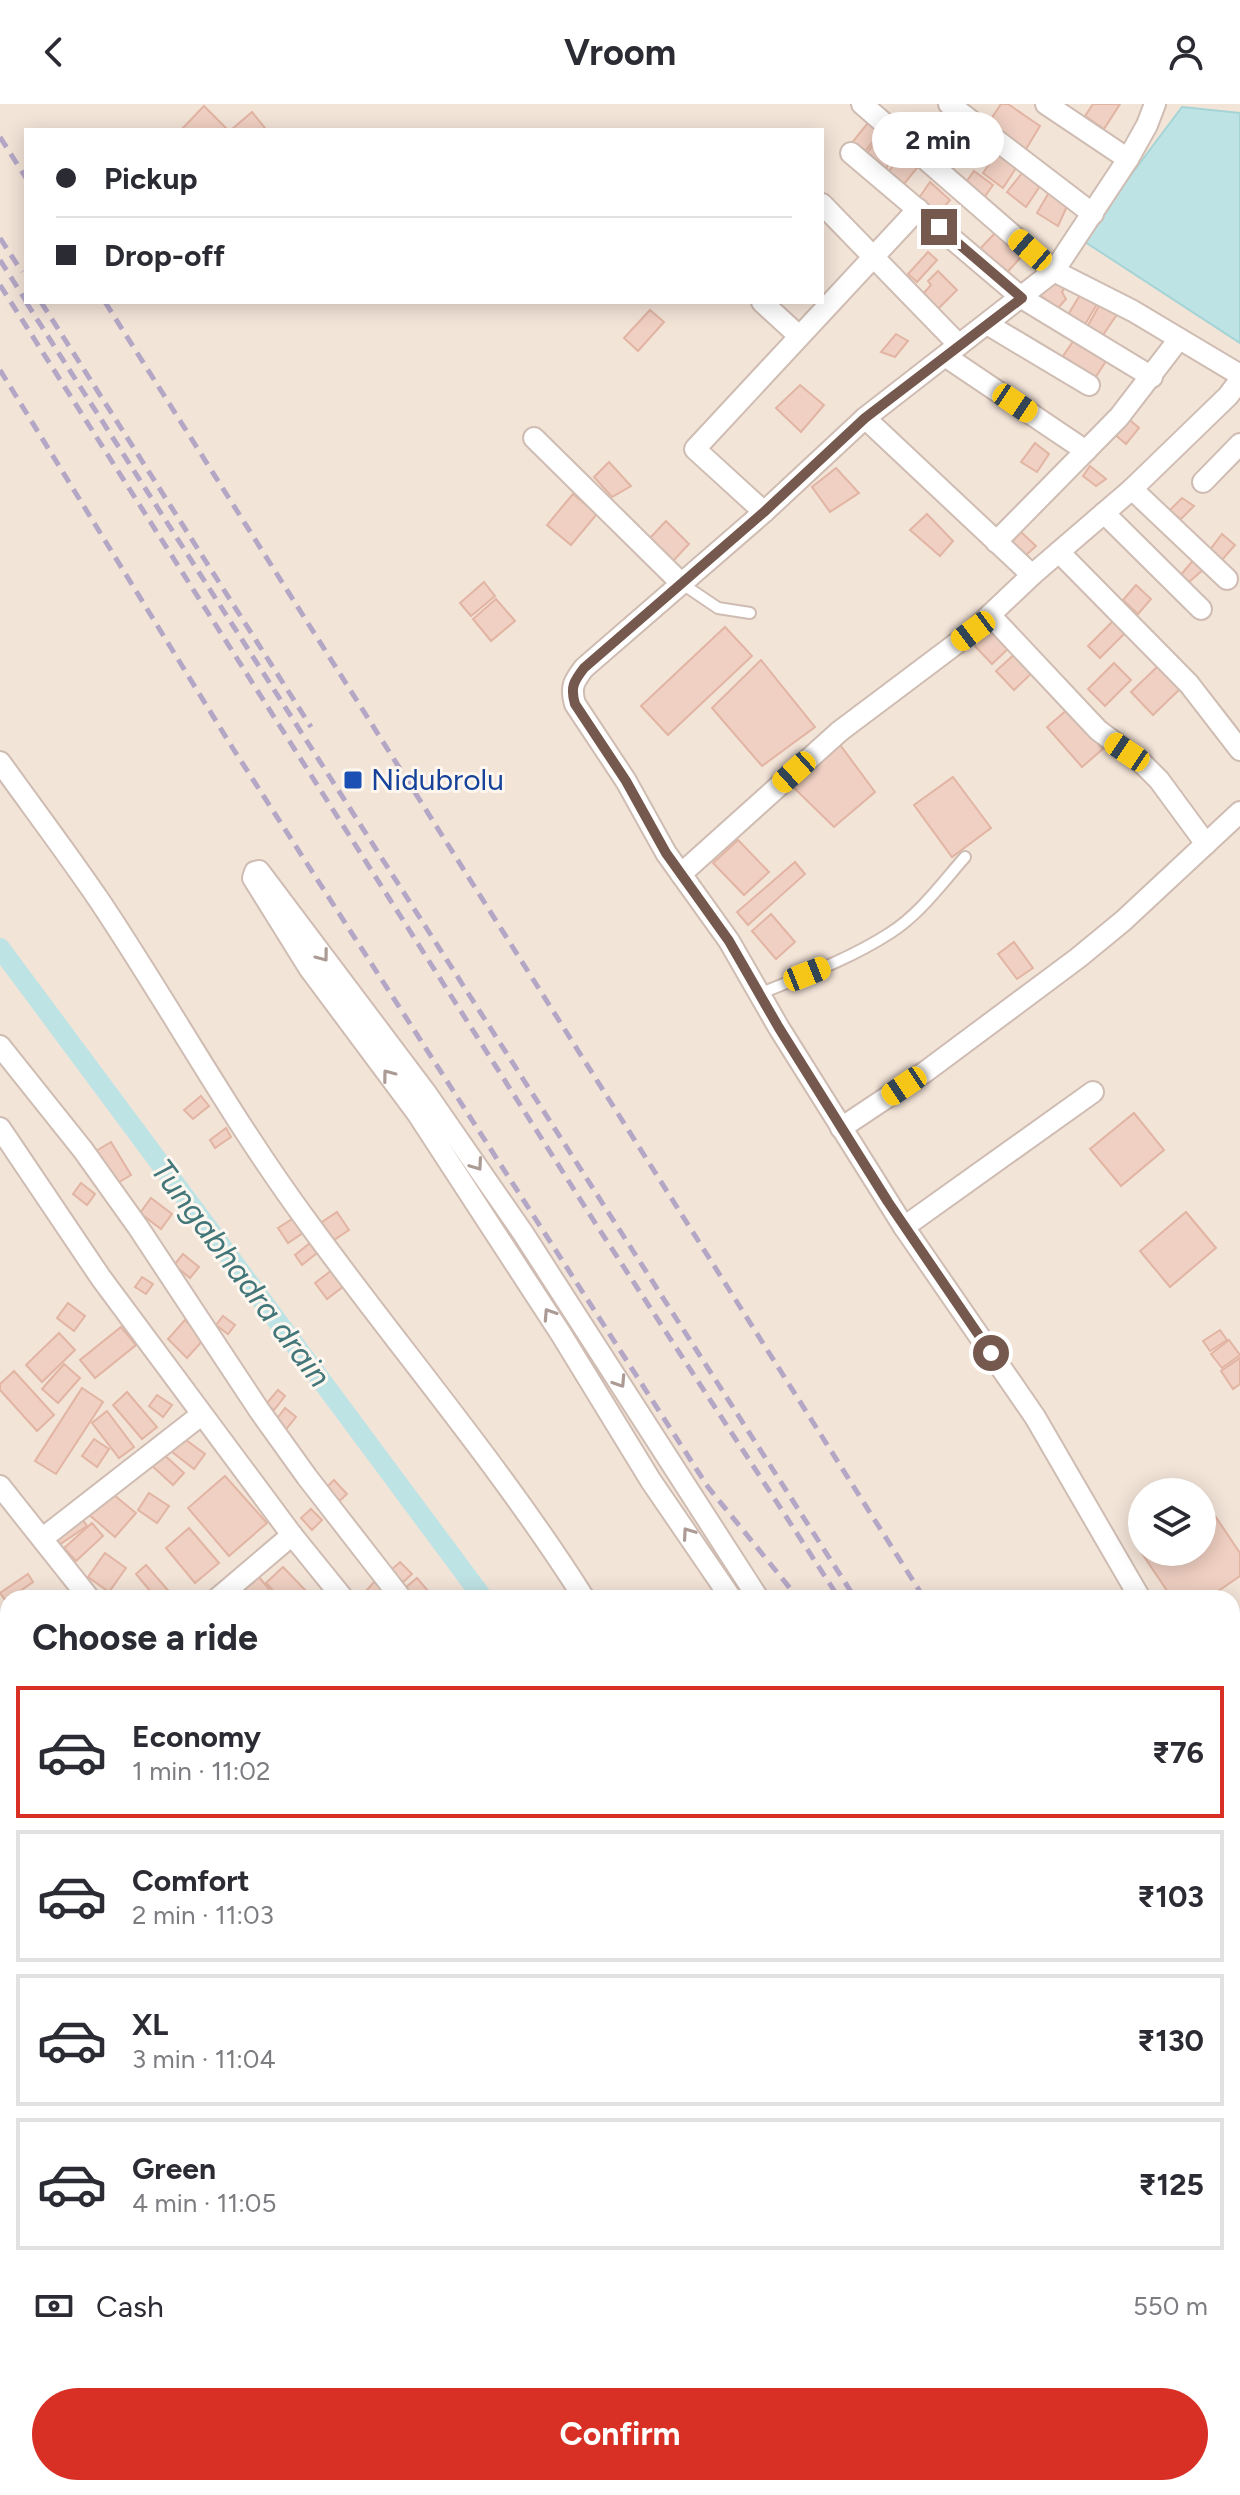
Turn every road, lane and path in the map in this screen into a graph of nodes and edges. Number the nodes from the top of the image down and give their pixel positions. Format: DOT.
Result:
graph roads {
  1 [pos="862,104"];
  2 [pos="949,104"];
  3 [pos="1046,104"];
  4 [pos="1155,104"];
  5 [pos="851,153"];
  6 [pos="1128,159"];
  7 [pos="824,206"];
  8 [pos="918,209"];
  9 [pos="1093,214"];
  10 [pos="872,256"];
  11 [pos="1054,271"];
  12 [pos="1022,298"];
  13 [pos="764,304"];
  14 [pos="987,324"];
  15 [pos="799,336"];
  16 [pos="1179,339"];
  17 [pos="952,350"];
  18 [pos="1152,377"];
  19 [pos="1240,377"];
  20 [pos="1089,385"];
  21 [pos="865,418"];
  22 [pos="534,438"];
  23 [pos="1240,444"];
  24 [pos="1086,451"];
  25 [pos="1203,482"];
  26 [pos="1132,489"];
  27 [pos="764,512"];
  28 [pos="1104,513"];
  29 [pos="996,542"];
  30 [pos="1059,552"];
  31 [pos="1032,575"];
  32 [pos="1227,579"];
  33 [pos="681,583"];
  34 [pos="1201,609"];
  35 [pos="750,613"];
  36 [pos="990,615"];
  37 [pos="1240,750"];
  38 [pos="0,762"];
  39 [pos="1240,812"];
  40 [pos="1206,844"];
  41 [pos="965,857"];
  42 [pos="681,874"];
  43 [pos="759,994"];
  44 [pos="0,1046"];
  45 [pos="1093,1092"];
  46 [pos="418,1098"];
  47 [pos="0,1128"];
  48 [pos="841,1128"];
  49 [pos="904,1227"];
  50 [pos="594,1342"];
  51 [pos="573,1353"];
  52 [pos="201,1415"];
  53 [pos="683,1481"];
  54 [pos="0,1486"];
  55 [pos="660,1493"];
  56 [pos="292,1535"];
  57 [pos="43,1538"];
  58 [pos="83,1590"];
  59 [pos="232,1590"];
  60 [pos="337,1590"];
  61 [pos="395,1590"];
  62 [pos="579,1590"];
  63 [pos="726,1590"];
  64 [pos="753,1590"];
  65 [pos="1135,1590"];
  1 -- 11 [label="street"];
  2 -- 9 [label="street"];
  3 -- 6 [label="street"];
  4 -- 6 [label="street"];
  5 -- 8 [label="street"];
  6 -- 9 [label="street"];
  7 -- 10 [label="street"];
  8 -- 10 [label="street"];
  8 -- 12 [label="street"];
  9 -- 11 [label="street"];
  10 -- 15 [label="street"];
  10 -- 17 [label="street"];
  11 -- 12 [label="street"];
  11 -- 16 [label="street"];
  12 -- 14 [label="street"];
  12 -- 18 [label="street"];
  13 -- 15 [label="street"];
  14 -- 17 [label="street"];
  14 -- 20 [label="street"];
  15 -- 27 [label="street"];
  16 -- 18 [label="street"];
  16 -- 19 [label="street"];
  17 -- 21 [label="street"];
  17 -- 24 [label="street"];
  18 -- 24 [label="street"];
  19 -- 26 [label="street"];
  21 -- 27 [label="street"];
  21 -- 29 [label="street"];
  22 -- 33 [label="street"];
  23 -- 25 [label="street"];
  24 -- 29 [label="street"];
  26 -- 28 [label="street"];
  26 -- 32 [label="street"];
  27 -- 33 [label="street"];
  28 -- 30 [label="street"];
  28 -- 34 [label="street"];
  29 -- 31 [label="street"];
  30 -- 31 [label="street"];
  30 -- 37 [label="street"];
  31 -- 36 [label="street"];
  33 -- 35 [label="lane"];
  33 -- 42 [label="street"];
  36 -- 40 [label="street"];
  36 -- 42 [label="street"];
  38 -- 62 [label="street"];
  39 -- 40 [label="street"];
  40 -- 48 [label="street"];
  41 -- 43 [label="lane"];
  42 -- 43 [label="street"];
  43 -- 48 [label="street"];
  44 -- 61 [label="street"];
  45 -- 49 [label="street"];
  46 -- 46 [label="street, one-way"];
  46 -- 50 [label="street, one-way"];
  51 -- 46 [label="street, one-way"];
  47 -- 52 [label="street"];
  48 -- 49 [label="street"];
  49 -- 65 [label="street"];
  50 -- 51 [label="street"];
  50 -- 53 [label="street, one-way"];
  51 -- 55 [label="street"];
  52 -- 56 [label="street"];
  52 -- 57 [label="street"];
  53 -- 55 [label="street"];
  53 -- 64 [label="street"];
  54 -- 57 [label="street"];
  63 -- 55 [label="street, one-way"];
  56 -- 59 [label="street"];
  56 -- 60 [label="street"];
  57 -- 58 [label="street"];
}
